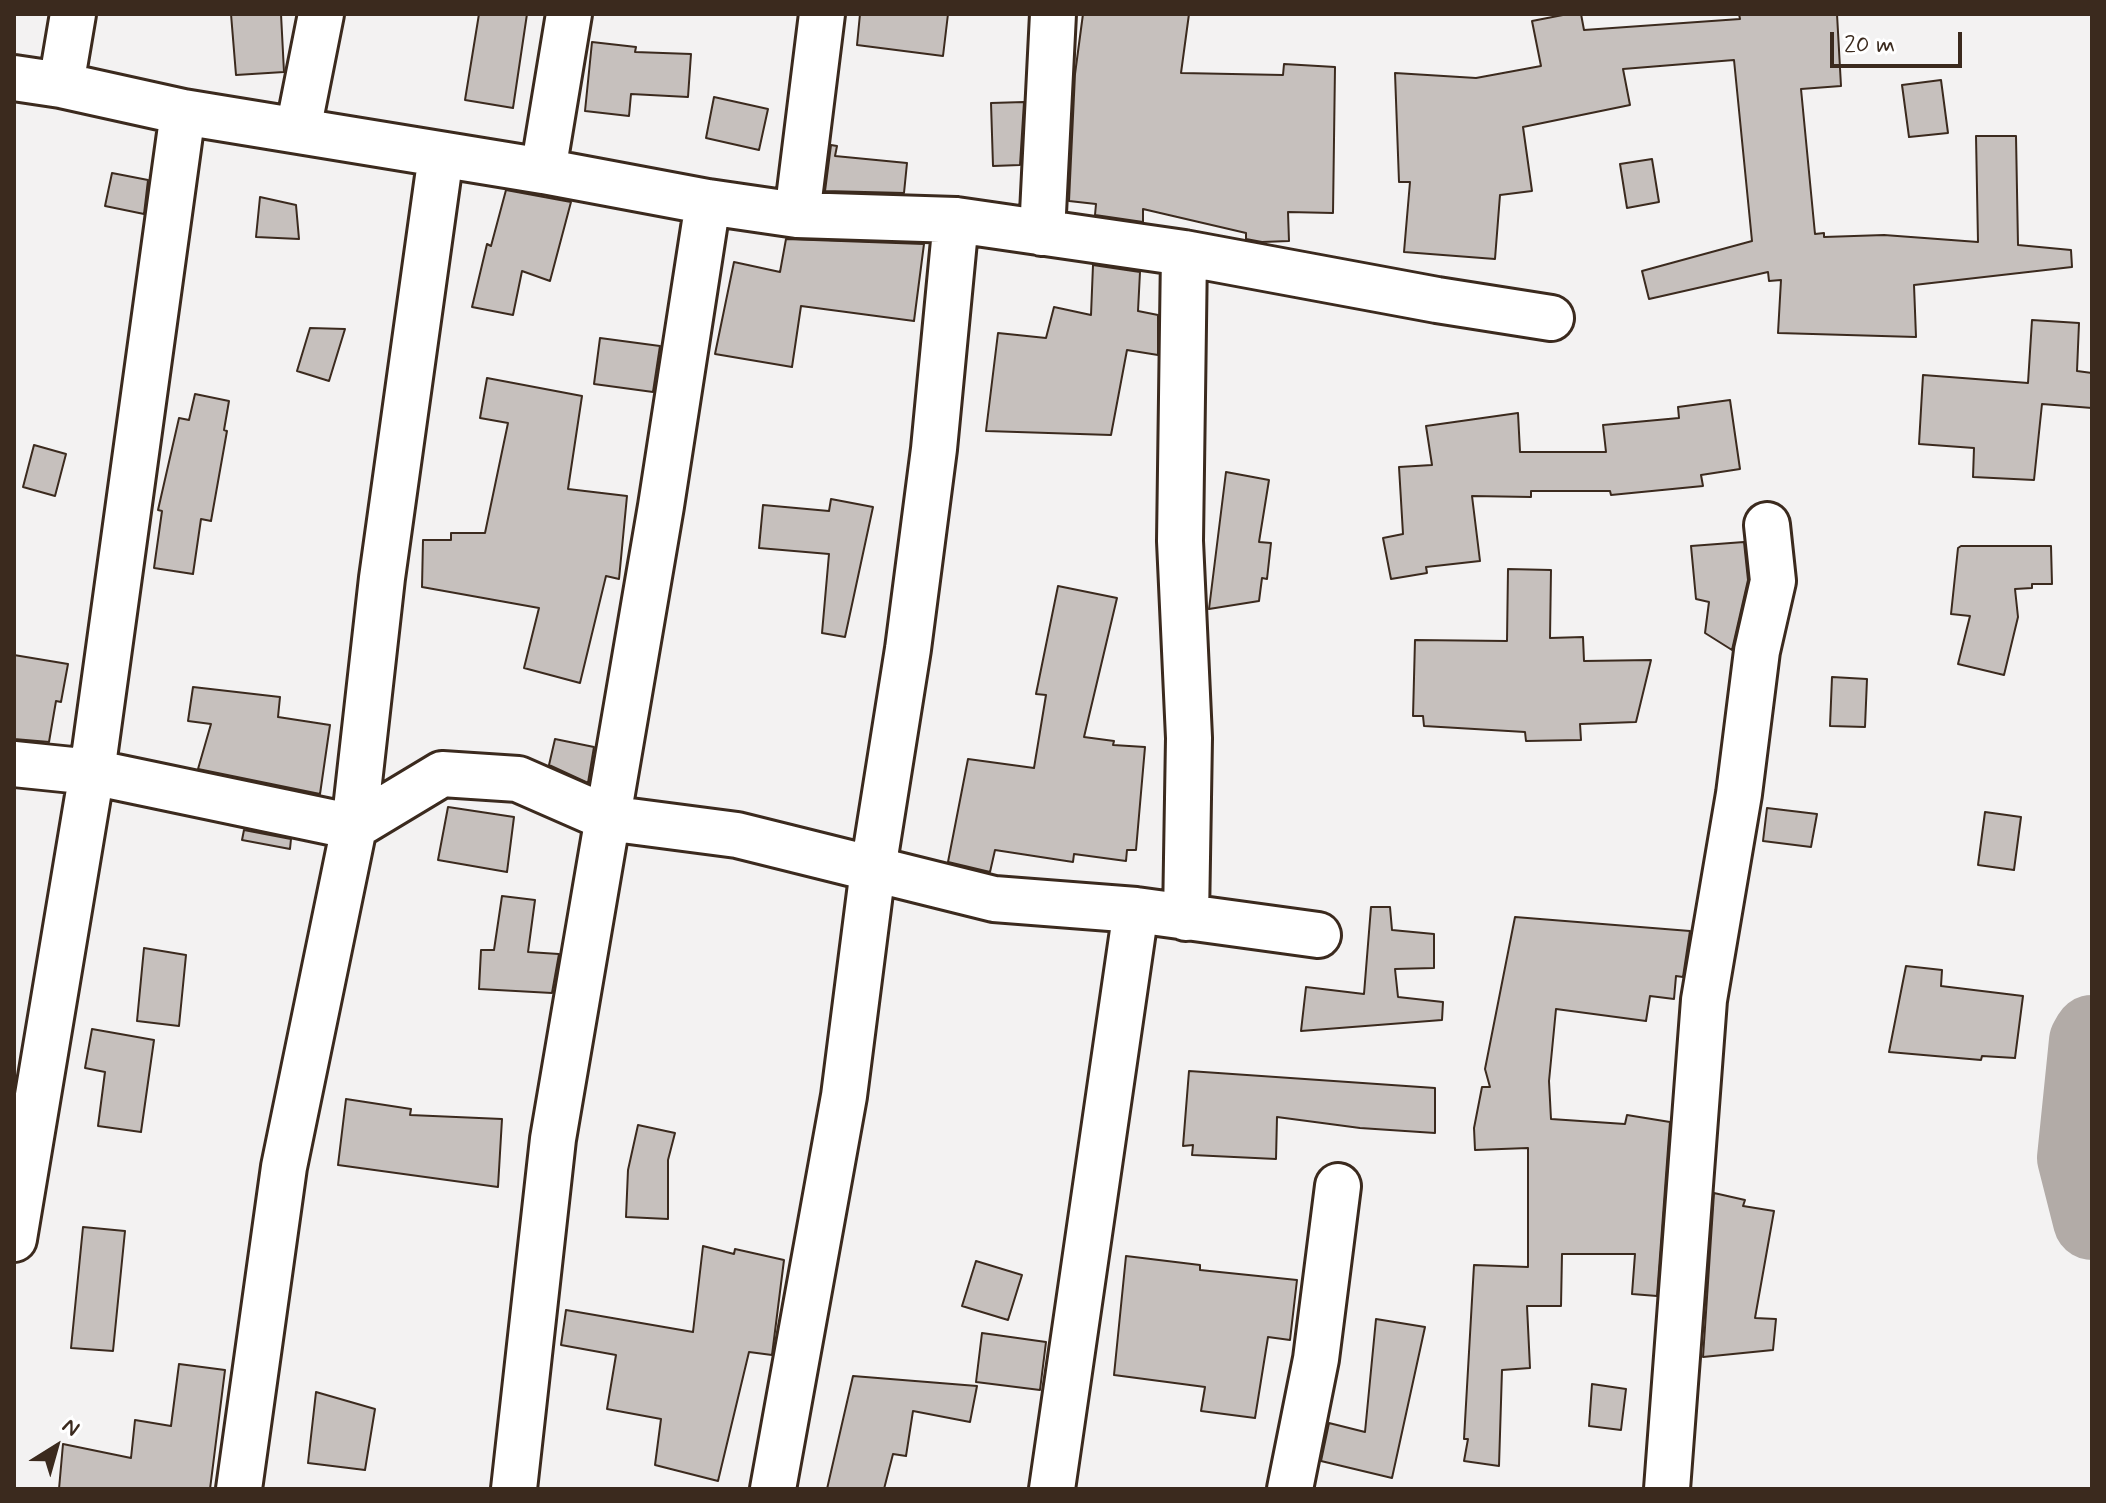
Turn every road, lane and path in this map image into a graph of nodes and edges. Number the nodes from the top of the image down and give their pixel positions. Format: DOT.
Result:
graph roads {
  1 [pos="73,14"];
  2 [pos="321,14"];
  3 [pos="569,14"];
  4 [pos="822,14"];
  5 [pos="1053,14"];
  6 [pos="14,78"];
  7 [pos="61,85"];
  8 [pos="183,112"];
  9 [pos="298,130"];
  10 [pos="441,155"];
  11 [pos="543,171"];
  12 [pos="708,202"];
  13 [pos="797,215"];
  14 [pos="956,220"];
  15 [pos="1042,233"];
  16 [pos="1184,253"];
  17 [pos="1551,318"];
  18 [pos="1767,525"];
  19 [pos="14,764"];
  20 [pos="92,772"];
  21 [pos="607,818"];
  22 [pos="354,827"];
  23 [pos="873,869"];
  24 [pos="1136,910"];
  25 [pos="1186,918"];
  26 [pos="1318,935"];
  27 [pos="1338,1186"];
  28 [pos="14,1239"];
  29 [pos="239,1489"];
  30 [pos="514,1489"];
  31 [pos="773,1489"];
  32 [pos="1052,1489"];
  33 [pos="1290,1489"];
  34 [pos="1667,1489"];
  1 -- 7 [label="street"];
  2 -- 9 [label="street"];
  3 -- 11 [label="street"];
  4 -- 13 [label="street"];
  5 -- 15 [label="street"];
  6 -- 7 [label="street"];
  7 -- 8 [label="street"];
  8 -- 9 [label="street"];
  8 -- 20 [label="street"];
  9 -- 10 [label="street"];
  10 -- 11 [label="street"];
  10 -- 22 [label="street"];
  11 -- 12 [label="street"];
  12 -- 13 [label="street"];
  12 -- 21 [label="street"];
  13 -- 14 [label="street"];
  14 -- 15 [label="street"];
  14 -- 23 [label="street"];
  15 -- 16 [label="street"];
  16 -- 17 [label="street"];
  16 -- 25 [label="street"];
  18 -- 34 [label="street"];
  19 -- 20 [label="street"];
  20 -- 22 [label="street"];
  20 -- 28 [label="street"];
  21 -- 22 [label="street"];
  21 -- 23 [label="street"];
  21 -- 30 [label="street"];
  22 -- 29 [label="street"];
  23 -- 24 [label="street"];
  23 -- 31 [label="street"];
  24 -- 25 [label="street"];
  24 -- 32 [label="street"];
  25 -- 26 [label="street"];
  27 -- 33 [label="street"];
}
